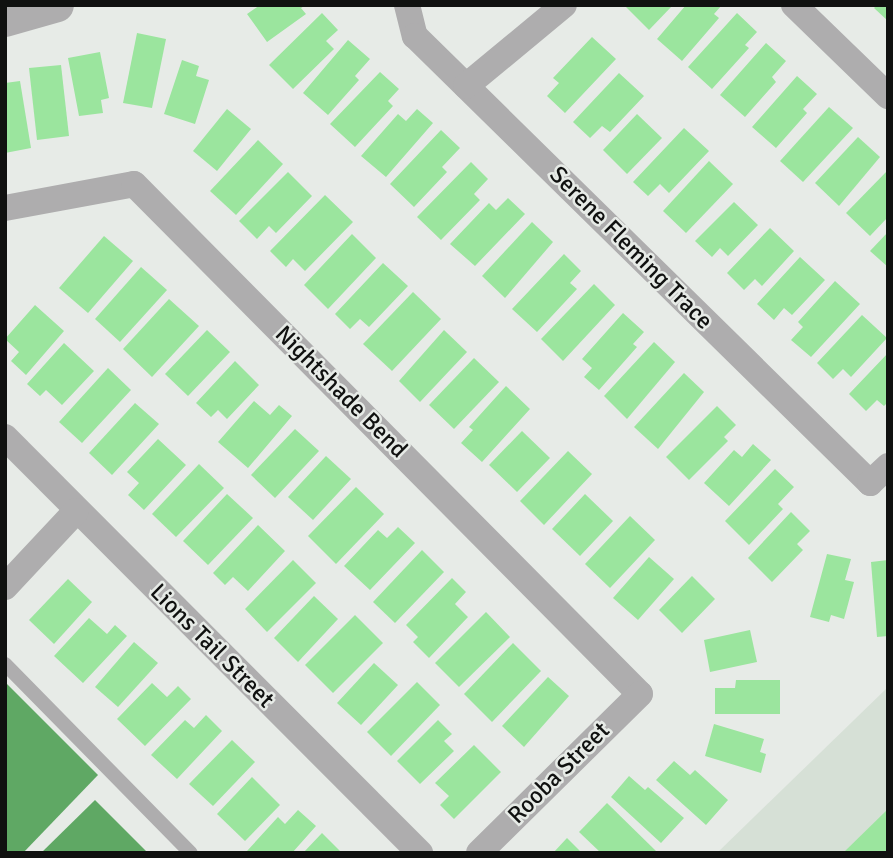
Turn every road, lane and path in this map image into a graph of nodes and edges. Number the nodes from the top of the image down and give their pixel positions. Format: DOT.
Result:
graph roads {
  1 [pos="57,5"];
  2 [pos="407,5"];
  3 [pos="564,5"];
  4 [pos="794,5"];
  5 [pos="5,20"];
  6 [pos="466,86"];
  7 [pos="888,96"];
  8 [pos="5,208"];
  9 [pos="5,437"];
  10 [pos="879,474"];
  11 [pos="76,511"];
  12 [pos="5,587"];
  13 [pos="5,664"];
  14 [pos="640,694"];
  15 [pos="191,853"];
  16 [pos="420,853"];
  17 [pos="479,853"];
  1 -- 5 [label="street"];
  2 -- 6 [label="street, Serene Fleming Trace"];
  3 -- 6 [label="street"];
  4 -- 7 [label="street"];
  6 -- 10 [label="street, Serene Fleming Trace"];
  8 -- 14 [label="street, Nightshade Bend"];
  9 -- 11 [label="street, Lions Tail Street"];
  11 -- 12 [label="street"];
  11 -- 16 [label="street, Lions Tail Street"];
  13 -- 15 [label="lane"];
  14 -- 17 [label="street, Rooba Street"];
}
